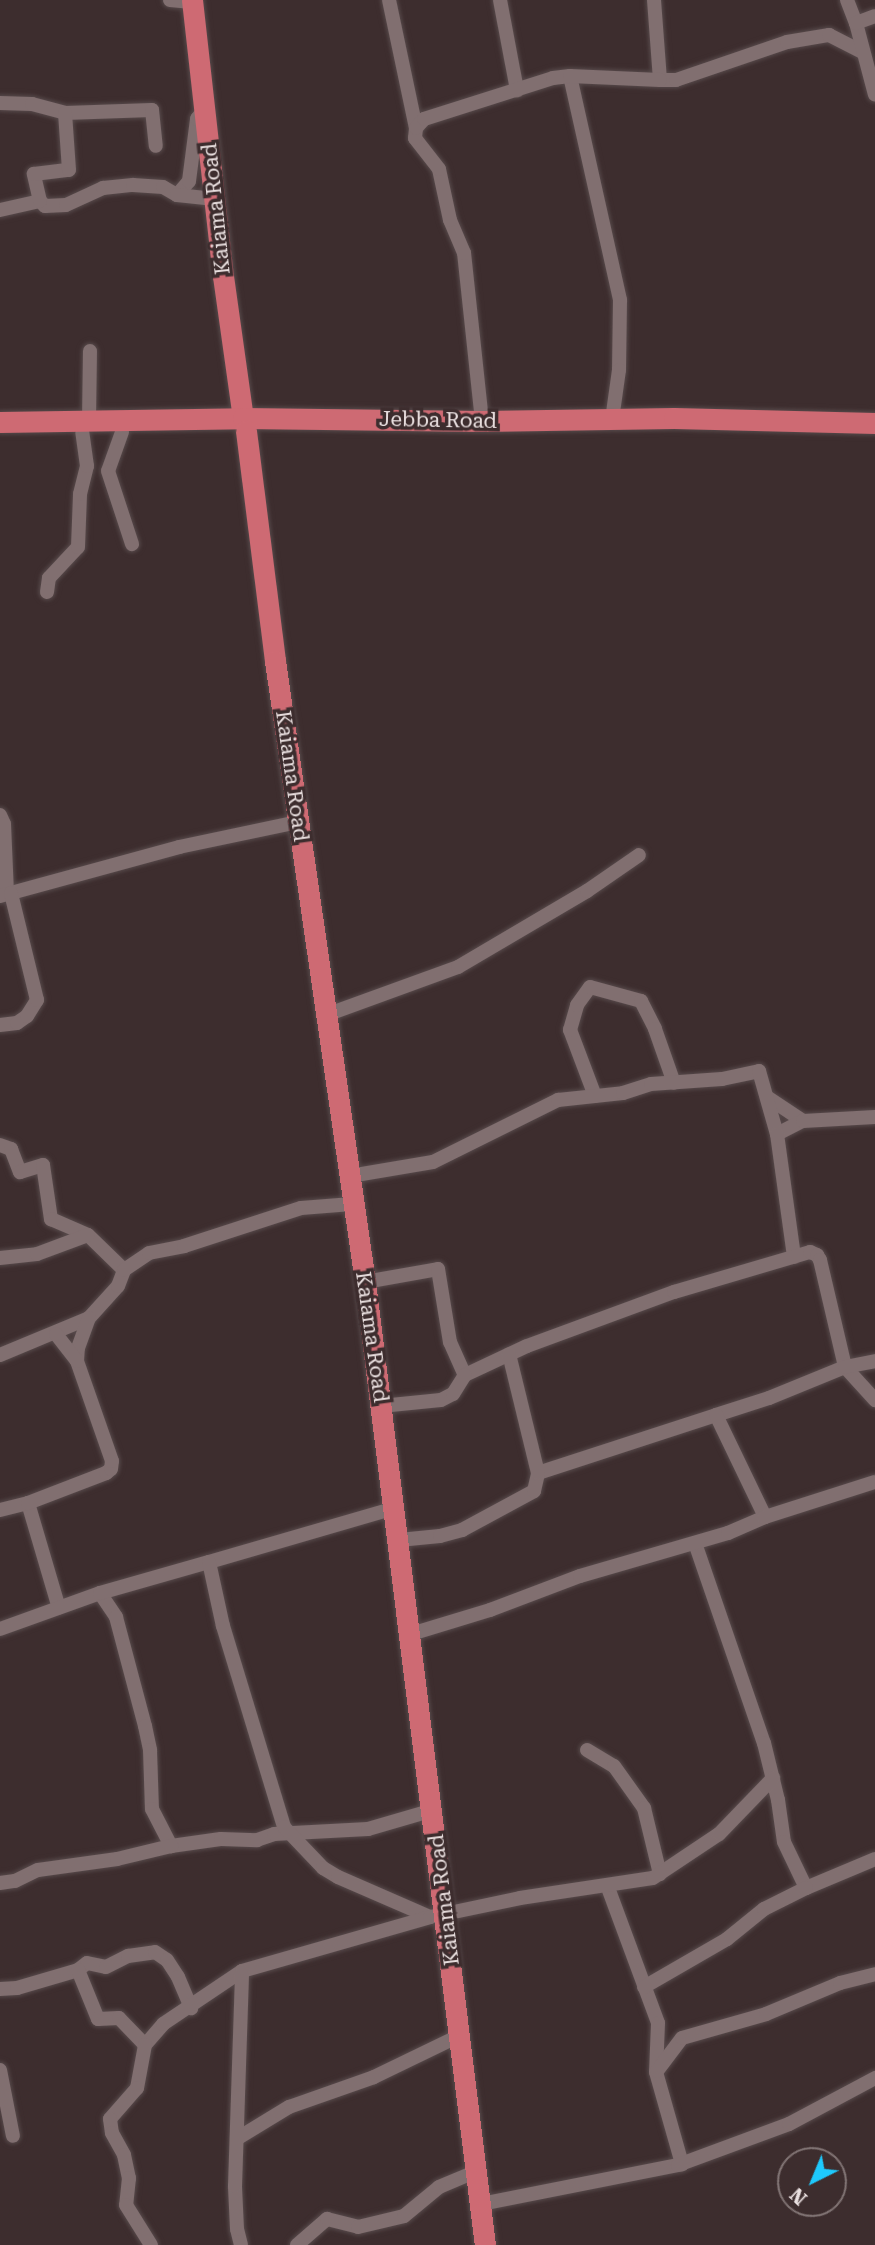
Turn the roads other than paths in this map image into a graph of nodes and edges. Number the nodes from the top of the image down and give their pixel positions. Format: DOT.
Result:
graph roads {
  1 [pos="170,0"];
  2 [pos="389,0"];
  3 [pos="500,0"];
  4 [pos="654,0"];
  5 [pos="847,0"];
  6 [pos="192,1"];
  7 [pos="875,16"];
  8 [pos="856,23"];
  9 [pos="863,52"];
  10 [pos="570,76"];
  11 [pos="660,80"];
  12 [pos="517,90"];
  13 [pos="875,95"];
  14 [pos="0,103"];
  15 [pos="205,109"];
  16 [pos="65,113"];
  17 [pos="416,128"];
  18 [pos="156,146"];
  19 [pos="177,195"];
  20 [pos="215,199"];
  21 [pos="40,201"];
  22 [pos="0,210"];
  23 [pos="90,351"];
  24 [pos="612,420"];
  25 [pos="482,421"];
  26 [pos="0,422"];
  27 [pos="875,423"];
  28 [pos="245,425"];
  29 [pos="85,427"];
  30 [pos="122,432"];
  31 [pos="0,433"];
  32 [pos="875,433"];
  33 [pos="132,544"];
  34 [pos="47,592"];
  35 [pos="0,815"];
  36 [pos="298,822"];
  37 [pos="639,855"];
  38 [pos="6,894"];
  39 [pos="326,1015"];
  40 [pos="0,1025"];
  41 [pos="674,1083"];
  42 [pos="595,1096"];
  43 [pos="767,1097"];
  44 [pos="875,1116"];
  45 [pos="803,1121"];
  46 [pos="777,1134"];
  47 [pos="0,1145"];
  48 [pos="350,1176"];
  49 [pos="352,1204"];
  50 [pos="88,1235"];
  51 [pos="793,1257"];
  52 [pos="0,1258"];
  53 [pos="124,1270"];
  54 [pos="365,1282"];
  55 [pos="89,1318"];
  56 [pos="55,1334"];
  57 [pos="509,1354"];
  58 [pos="0,1355"];
  59 [pos="77,1361"];
  60 [pos="875,1362"];
  61 [pos="845,1367"];
  62 [pos="465,1375"];
  63 [pos="875,1400"];
  64 [pos="381,1406"];
  65 [pos="716,1415"];
  66 [pos="538,1473"];
  67 [pos="875,1482"];
  68 [pos="28,1503"];
  69 [pos="395,1508"];
  70 [pos="0,1510"];
  71 [pos="765,1517"];
  72 [pos="399,1540"];
  73 [pos="695,1543"];
  74 [pos="209,1562"];
  75 [pos="100,1593"];
  76 [pos="59,1608"];
  77 [pos="0,1629"];
  78 [pos="411,1634"];
  79 [pos="587,1750"];
  80 [pos="773,1778"];
  81 [pos="433,1810"];
  82 [pos="289,1834"];
  83 [pos="171,1846"];
  84 [pos="875,1859"];
  85 [pos="660,1874"];
  86 [pos="0,1883"];
  87 [pos="607,1885"];
  88 [pos="806,1888"];
  89 [pos="438,1915"];
  90 [pos="78,1970"];
  91 [pos="242,1971"];
  92 [pos="875,1974"];
  93 [pos="644,1987"];
  94 [pos="0,1989"];
  95 [pos="191,2008"];
  96 [pos="658,2023"];
  97 [pos="459,2036"];
  98 [pos="681,2038"];
  99 [pos="145,2045"];
  100 [pos="0,2070"];
  101 [pos="656,2072"];
  102 [pos="875,2078"];
  103 [pos="13,2136"];
  104 [pos="238,2138"];
  105 [pos="682,2164"];
  106 [pos="477,2171"];
  107 [pos="481,2204"];
  108 [pos="242,2243"];
  109 [pos="151,2245"];
  110 [pos="298,2245"];
  111 [pos="485,2245"];
  1 -- 6 [label="street"];
  2 -- 17 [label="street"];
  3 -- 12 [label="street"];
  4 -- 11 [label="street"];
  5 -- 8 [label="street"];
  6 -- 15 [label="highway, Kaiama Road"];
  7 -- 8 [label="street"];
  8 -- 9 [label="street"];
  9 -- 11 [label="street"];
  9 -- 13 [label="street"];
  10 -- 11 [label="street"];
  10 -- 12 [label="street"];
  10 -- 24 [label="street"];
  12 -- 17 [label="street"];
  14 -- 16 [label="street"];
  15 -- 19 [label="street"];
  15 -- 20 [label="highway, Kaiama Road"];
  16 -- 18 [label="street"];
  16 -- 21 [label="street"];
  17 -- 25 [label="street"];
  19 -- 20 [label="street"];
  19 -- 21 [label="street"];
  20 -- 28 [label="highway, Kaiama Road"];
  21 -- 22 [label="street"];
  23 -- 29 [label="street"];
  24 -- 25 [label="highway, Jebba Road"];
  24 -- 27 [label="highway, Jebba Road"];
  25 -- 28 [label="highway, Jebba Road"];
  26 -- 29 [label="highway, Jebba Road"];
  28 -- 29 [label="highway, Jebba Road"];
  28 -- 30 [label="highway, Jebba Road"];
  28 -- 32 [label="highway, Jebba Road"];
  28 -- 36 [label="highway, Kaiama Road"];
  29 -- 30 [label="highway, Jebba Road"];
  29 -- 31 [label="highway, Jebba Road"];
  29 -- 34 [label="street"];
  30 -- 33 [label="street"];
  35 -- 38 [label="street"];
  36 -- 38 [label="street"];
  36 -- 39 [label="highway, Kaiama Road"];
  37 -- 39 [label="street"];
  38 -- 40 [label="street"];
  39 -- 48 [label="highway, Kaiama Road"];
  41 -- 42 [label="street"];
  41 -- 42 [label="street"];
  41 -- 43 [label="street"];
  42 -- 48 [label="street"];
  43 -- 45 [label="street"];
  43 -- 46 [label="street"];
  44 -- 45 [label="street"];
  45 -- 46 [label="street"];
  46 -- 51 [label="street"];
  47 -- 50 [label="street"];
  48 -- 49 [label="highway, Kaiama Road"];
  49 -- 53 [label="street"];
  49 -- 54 [label="highway, Kaiama Road"];
  50 -- 52 [label="street"];
  50 -- 53 [label="street"];
  51 -- 57 [label="street"];
  51 -- 61 [label="street"];
  53 -- 55 [label="street"];
  54 -- 62 [label="street"];
  54 -- 64 [label="highway, Kaiama Road"];
  55 -- 56 [label="street"];
  55 -- 59 [label="street"];
  56 -- 58 [label="street"];
  56 -- 59 [label="street"];
  57 -- 62 [label="street"];
  57 -- 66 [label="street"];
  59 -- 68 [label="street"];
  60 -- 61 [label="street"];
  61 -- 63 [label="street"];
  61 -- 65 [label="street"];
  62 -- 64 [label="street"];
  64 -- 69 [label="highway, Kaiama Road"];
  65 -- 66 [label="street"];
  65 -- 71 [label="street"];
  66 -- 72 [label="street"];
  67 -- 71 [label="street"];
  68 -- 70 [label="street"];
  68 -- 76 [label="street"];
  69 -- 72 [label="highway, Kaiama Road"];
  69 -- 74 [label="street"];
  71 -- 73 [label="street"];
  72 -- 78 [label="highway, Kaiama Road"];
  73 -- 78 [label="street"];
  73 -- 80 [label="street"];
  74 -- 75 [label="street"];
  74 -- 82 [label="street"];
  75 -- 76 [label="street"];
  75 -- 83 [label="street"];
  76 -- 77 [label="street"];
  78 -- 81 [label="highway, Kaiama Road"];
  79 -- 85 [label="street"];
  80 -- 85 [label="street"];
  80 -- 88 [label="street"];
  81 -- 82 [label="street"];
  81 -- 89 [label="highway, Kaiama Road"];
  82 -- 83 [label="street"];
  82 -- 89 [label="street"];
  83 -- 86 [label="street"];
  84 -- 88 [label="street"];
  85 -- 87 [label="street"];
  87 -- 89 [label="street"];
  87 -- 93 [label="street"];
  88 -- 93 [label="street"];
  89 -- 91 [label="street"];
  89 -- 97 [label="highway, Kaiama Road"];
  90 -- 94 [label="street"];
  90 -- 95 [label="street"];
  90 -- 99 [label="street"];
  91 -- 95 [label="street"];
  91 -- 104 [label="street"];
  92 -- 98 [label="street"];
  93 -- 96 [label="street"];
  95 -- 99 [label="street"];
  96 -- 98 [label="street"];
  96 -- 101 [label="street"];
  97 -- 104 [label="street"];
  97 -- 106 [label="highway, Kaiama Road"];
  98 -- 101 [label="street"];
  99 -- 109 [label="street"];
  100 -- 103 [label="street"];
  101 -- 105 [label="street"];
  102 -- 105 [label="street"];
  104 -- 108 [label="street"];
  105 -- 107 [label="street"];
  106 -- 107 [label="highway, Kaiama Road"];
  106 -- 110 [label="street"];
  107 -- 111 [label="highway, Kaiama Road"];
}
